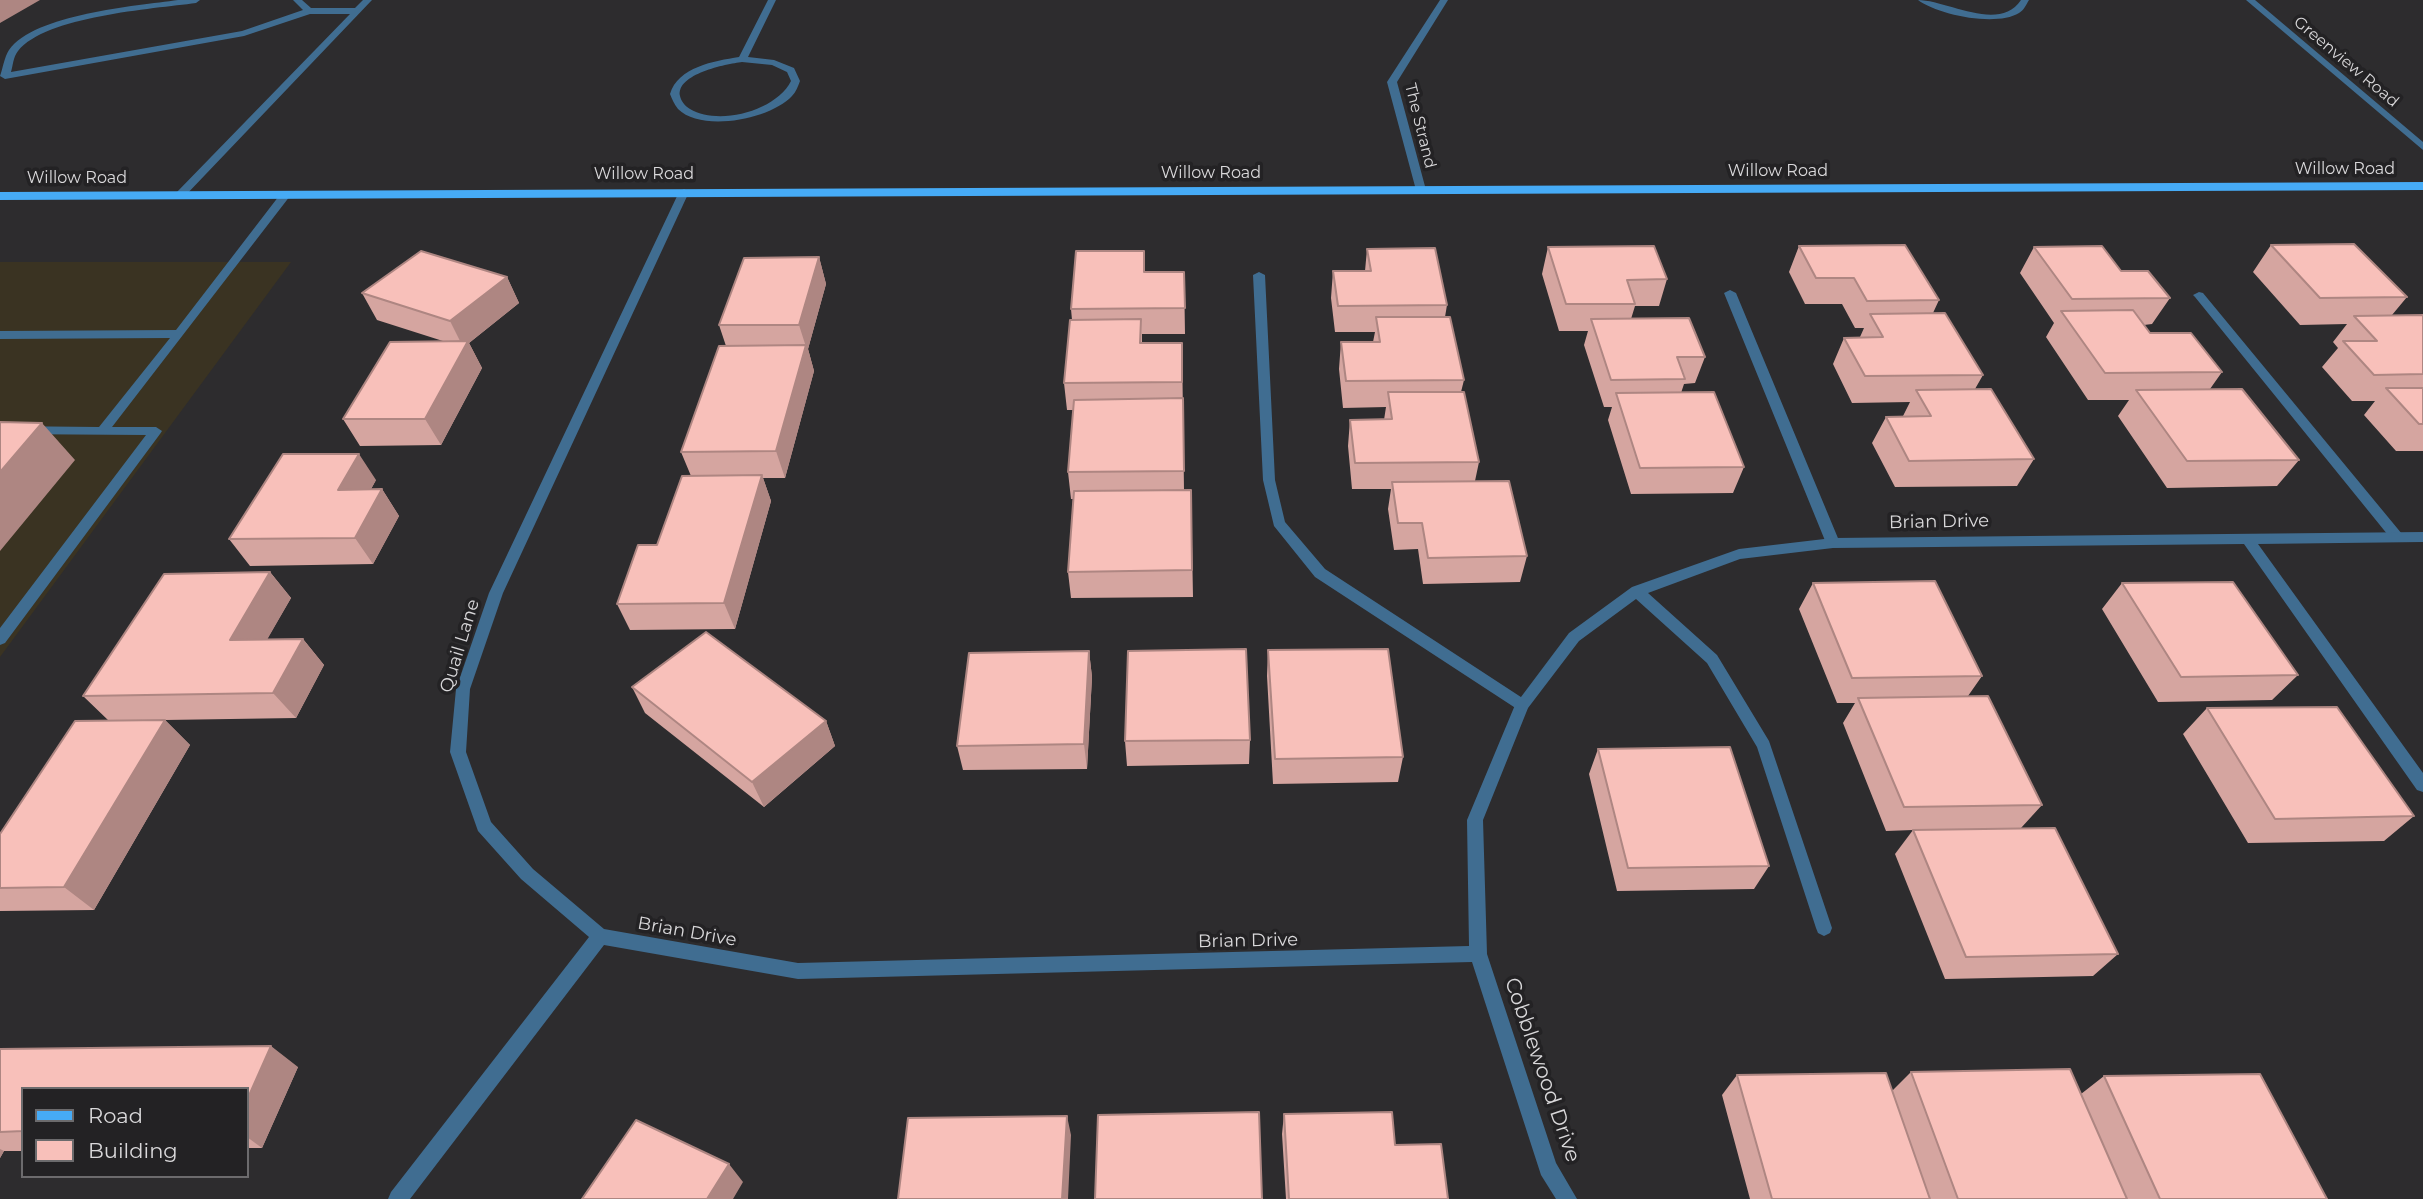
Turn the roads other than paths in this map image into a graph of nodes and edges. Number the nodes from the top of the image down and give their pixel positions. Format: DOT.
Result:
graph roads {
  1 [pos="196,0"];
  2 [pos="297,0"];
  3 [pos="368,0"];
  4 [pos="772,0"];
  5 [pos="1444,0"];
  6 [pos="1922,0"];
  7 [pos="2025,0"];
  8 [pos="2250,0"];
  9 [pos="309,11"];
  10 [pos="358,11"];
  11 [pos="742,59"];
  12 [pos="2423,147"];
  13 [pos="2423,186"];
  14 [pos="1421,190"];
  15 [pos="684,192"];
  16 [pos="286,194"];
  17 [pos="180,195"];
  18 [pos="0,196"];
  19 [pos="1259,275"];
  20 [pos="1730,293"];
  21 [pos="2199,295"];
  22 [pos="179,334"];
  23 [pos="0,335"];
  24 [pos="0,430"];
  25 [pos="102,431"];
  26 [pos="2397,537"];
  27 [pos="2423,537"];
  28 [pos="2248,539"];
  29 [pos="1833,543"];
  30 [pos="1637,591"];
  31 [pos="0,639"];
  32 [pos="1522,705"];
  33 [pos="2423,785"];
  34 [pos="1824,928"];
  35 [pos="600,936"];
  36 [pos="1478,954"];
  37 [pos="398,1199"];
  38 [pos="1567,1199"];
  1 -- 9 [label="street"];
  2 -- 9 [label="street"];
  3 -- 10 [label="street"];
  4 -- 11 [label="street"];
  5 -- 14 [label="street, The Strand"];
  6 -- 7 [label="street"];
  8 -- 12 [label="street, Greenview Road"];
  9 -- 10 [label="street"];
  10 -- 17 [label="street"];
  11 -- 11 [label="street"];
  13 -- 14 [label="main road, Willow Road"];
  14 -- 15 [label="main road, Willow Road"];
  15 -- 16 [label="main road, Willow Road"];
  15 -- 35 [label="street, Quail Lane"];
  16 -- 17 [label="main road, Willow Road"];
  16 -- 22 [label="street"];
  17 -- 18 [label="main road, Willow Road"];
  19 -- 32 [label="street"];
  20 -- 29 [label="street"];
  21 -- 26 [label="street"];
  22 -- 23 [label="street"];
  22 -- 25 [label="street"];
  24 -- 25 [label="street"];
  25 -- 31 [label="street"];
  26 -- 27 [label="street, Brian Drive"];
  26 -- 28 [label="street, Brian Drive"];
  28 -- 29 [label="street, Brian Drive"];
  28 -- 33 [label="street"];
  29 -- 30 [label="street, Brian Drive"];
  30 -- 32 [label="street, Brian Drive"];
  30 -- 34 [label="street"];
  32 -- 36 [label="street, Brian Drive"];
  35 -- 36 [label="street, Brian Drive"];
  35 -- 37 [label="street"];
  36 -- 38 [label="street, Cobblewood Drive"];
}
